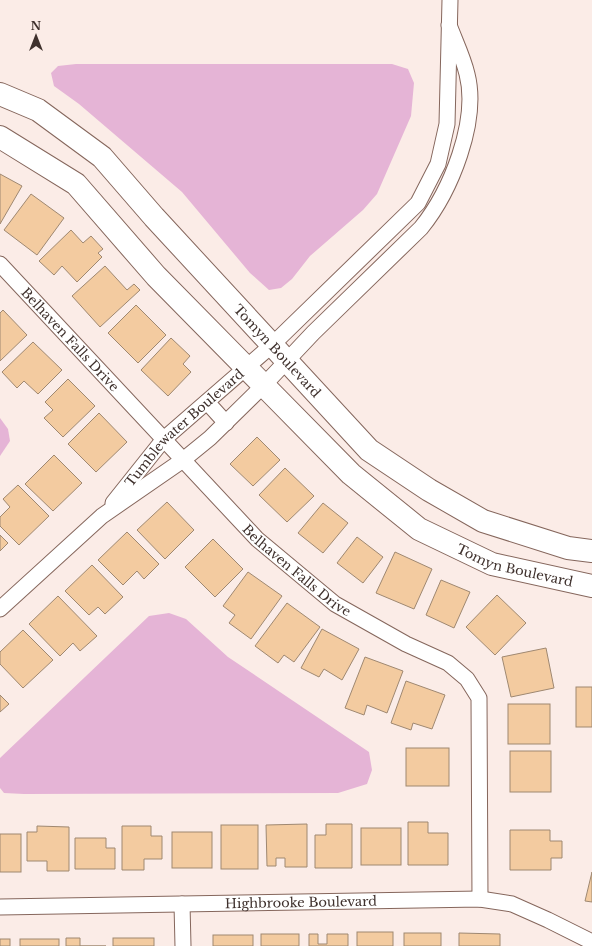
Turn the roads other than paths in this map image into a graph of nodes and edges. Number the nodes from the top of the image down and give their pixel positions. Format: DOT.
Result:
graph roads {
  1 [pos="450,0"];
  2 [pos="449,25"];
  3 [pos="0,94"];
  4 [pos="0,137"];
  5 [pos="418,203"];
  6 [pos="432,214"];
  7 [pos="0,264"];
  8 [pos="272,345"];
  9 [pos="287,362"];
  10 [pos="246,367"];
  11 [pos="264,385"];
  12 [pos="207,402"];
  13 [pos="226,424"];
  14 [pos="164,439"];
  15 [pos="183,460"];
  16 [pos="102,516"];
  17 [pos="592,551"];
  18 [pos="592,586"];
  19 [pos="0,609"];
  20 [pos="480,899"];
  21 [pos="182,904"];
  22 [pos="0,907"];
  23 [pos="592,942"];
  24 [pos="183,946"];
  1 -- 2 [label="street, Tumblewater Boulevard"];
  2 -- 5 [label="street, Tumblewater Boulevard"];
  2 -- 6 [label="street, Tumblewater Boulevard"];
  3 -- 8 [label="street, Tomyn Boulevard"];
  4 -- 10 [label="street, Tomyn Boulevard"];
  5 -- 6 [label="street"];
  5 -- 8 [label="street, Tumblewater Boulevard"];
  6 -- 9 [label="street, Tumblewater Boulevard"];
  7 -- 14 [label="street, Belhaven Falls Drive"];
  8 -- 9 [label="street, Tomyn Boulevard"];
  8 -- 10 [label="street, Tumblewater Boulevard"];
  9 -- 11 [label="street, Tumblewater Boulevard"];
  9 -- 17 [label="street, Tomyn Boulevard"];
  10 -- 11 [label="street, Tomyn Boulevard"];
  10 -- 12 [label="street, Tumblewater Boulevard"];
  11 -- 13 [label="street, Tumblewater Boulevard"];
  11 -- 18 [label="street, Tomyn Boulevard"];
  12 -- 13 [label="street"];
  12 -- 14 [label="street, Tumblewater Boulevard"];
  13 -- 15 [label="street, Tumblewater Boulevard"];
  14 -- 15 [label="street, Belhaven Falls Drive"];
  14 -- 16 [label="street, Tumblewater Boulevard"];
  15 -- 16 [label="street, Tumblewater Boulevard"];
  15 -- 20 [label="street, Belhaven Falls Drive"];
  16 -- 19 [label="street, Tumblewater Boulevard"];
  20 -- 21 [label="street, Highbrooke Boulevard"];
  20 -- 23 [label="street, Highbrooke Boulevard"];
  21 -- 22 [label="street, Highbrooke Boulevard"];
  21 -- 24 [label="street"];
}
